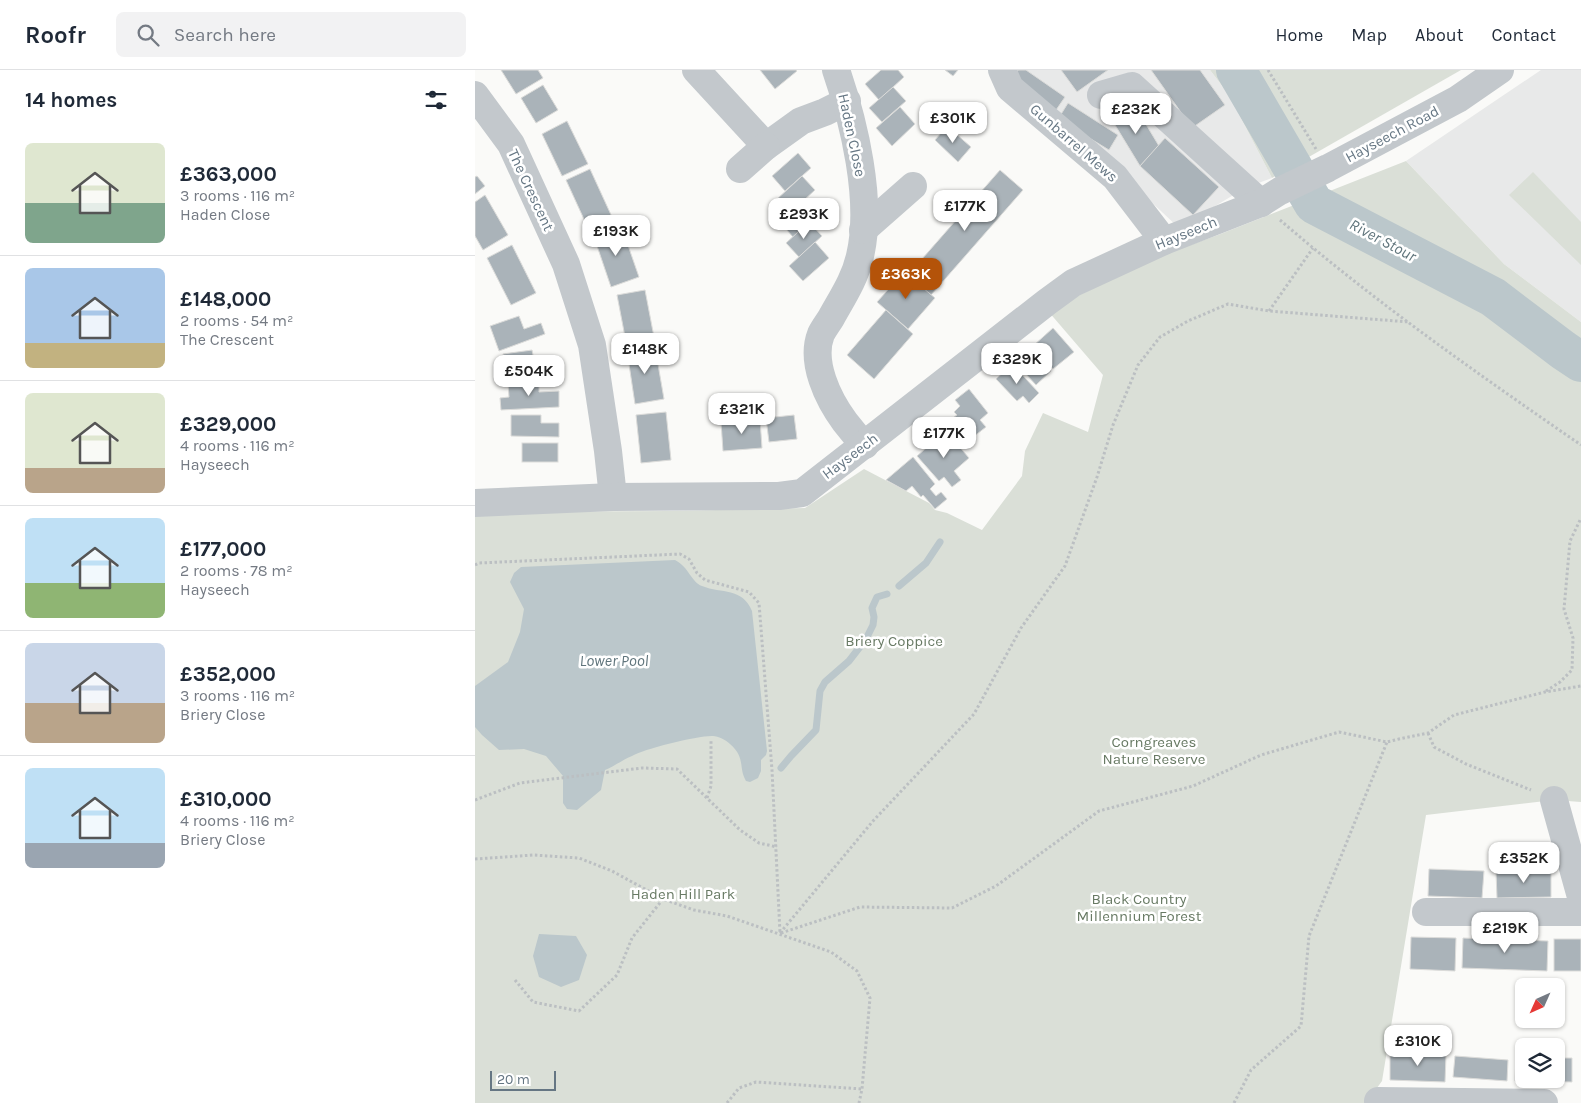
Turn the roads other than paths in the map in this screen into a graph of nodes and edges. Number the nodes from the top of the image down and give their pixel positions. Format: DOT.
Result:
graph roads {
  1 [pos="696,70"];
  2 [pos="836,70"];
  3 [pos="1002,70"];
  4 [pos="1500,70"];
  5 [pos="475,95"];
  6 [pos="1101,95"];
  7 [pos="847,101"];
  8 [pos="766,146"];
  9 [pos="740,169"];
  10 [pos="913,186"];
  11 [pos="1270,197"];
  12 [pos="863,230"];
  13 [pos="1164,241"];
  14 [pos="865,445"];
  15 [pos="613,497"];
  16 [pos="475,503"];
  17 [pos="1554,800"];
  18 [pos="1581,898"];
  19 [pos="1426,912"];
  20 [pos="1581,912"];
  21 [pos="1377,1101"];
  22 [pos="1544,1103"];
  1 -- 8 [label="street"];
  2 -- 7 [label="street, Haden Close"];
  3 -- 13 [label="street, Gunbarrel Mews"];
  4 -- 11 [label="street, Hayseech Road"];
  5 -- 15 [label="street, The Crescent"];
  6 -- 11 [label="street"];
  7 -- 8 [label="street"];
  7 -- 12 [label="street, Haden Close"];
  8 -- 9 [label="street"];
  10 -- 12 [label="street"];
  11 -- 13 [label="street, Hayseech"];
  12 -- 14 [label="street, Haden Close"];
  13 -- 14 [label="street, Hayseech"];
  14 -- 15 [label="street, Hayseech"];
  15 -- 16 [label="street, Hayseech"];
  17 -- 18 [label="street"];
  19 -- 20 [label="street"];
  21 -- 22 [label="street"];
}
